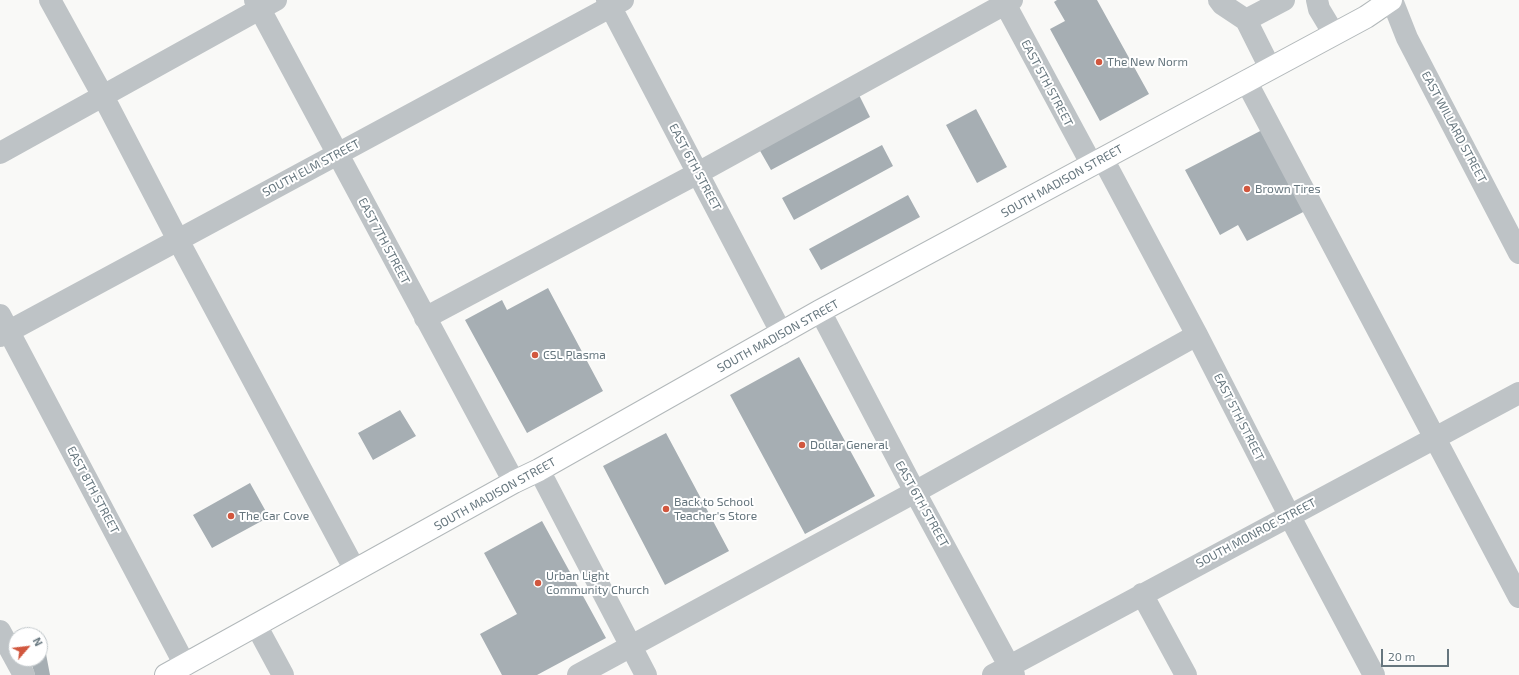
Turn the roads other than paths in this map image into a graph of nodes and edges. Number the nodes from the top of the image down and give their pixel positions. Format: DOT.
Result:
graph roads {
  1 [pos="50,0"];
  2 [pos="1219,0"];
  3 [pos="1284,0"];
  4 [pos="1317,0"];
  5 [pos="1392,0"];
  6 [pos="1007,1"];
  7 [pos="613,2"];
  8 [pos="264,3"];
  9 [pos="1246,20"];
  10 [pos="1334,34"];
  11 [pos="1270,68"];
  12 [pos="1246,81"];
  13 [pos="103,96"];
  14 [pos="0,153"];
  15 [pos="338,154"];
  16 [pos="1097,162"];
  17 [pos="698,172"];
  18 [pos="178,240"];
  19 [pos="1519,252"];
  20 [pos="820,312"];
  21 [pos="425,318"];
  22 [pos="3,328"];
  23 [pos="782,334"];
  24 [pos="1197,335"];
  25 [pos="1519,393"];
  26 [pos="1434,438"];
  27 [pos="539,470"];
  28 [pos="514,482"];
  29 [pos="914,492"];
  30 [pos="1289,515"];
  31 [pos="355,570"];
  32 [pos="1142,594"];
  33 [pos="1519,597"];
  34 [pos="256,625"];
  35 [pos="0,631"];
  36 [pos="631,646"];
  37 [pos="185,665"];
  38 [pos="1006,672"];
  39 [pos="24,675"];
  40 [pos="166,675"];
  41 [pos="283,675"];
  42 [pos="578,675"];
  43 [pos="646,675"];
  44 [pos="1186,675"];
  45 [pos="1374,675"];
  1 -- 13 [label="street"];
  2 -- 9 [label="street"];
  3 -- 9 [label="street"];
  4 -- 10 [label="street"];
  5 -- 10 [label="main road, SOUTH MADISON STREET"];
  5 -- 19 [label="street, EAST WILLARD STREET"];
  6 -- 16 [label="street, EAST 5TH STREET"];
  6 -- 17 [label="street"];
  7 -- 15 [label="street, SOUTH ELM STREET"];
  7 -- 17 [label="street, EAST 6TH STREET"];
  8 -- 13 [label="street"];
  8 -- 15 [label="street, EAST 7TH STREET"];
  9 -- 11 [label="street"];
  10 -- 11 [label="main road, SOUTH MADISON STREET"];
  11 -- 12 [label="main road, SOUTH MADISON STREET"];
  12 -- 16 [label="main road, SOUTH MADISON STREET"];
  12 -- 26 [label="street"];
  13 -- 14 [label="street"];
  13 -- 18 [label="street"];
  15 -- 18 [label="street, SOUTH ELM STREET"];
  15 -- 21 [label="street, EAST 7TH STREET"];
  16 -- 20 [label="main road, SOUTH MADISON STREET"];
  16 -- 24 [label="street, EAST 5TH STREET"];
  17 -- 21 [label="street"];
  17 -- 23 [label="street, EAST 6TH STREET"];
  18 -- 22 [label="street, SOUTH ELM STREET"];
  18 -- 31 [label="street"];
  20 -- 23 [label="main road, SOUTH MADISON STREET"];
  20 -- 29 [label="street, EAST 6TH STREET"];
  21 -- 28 [label="street, EAST 7TH STREET"];
  22 -- 37 [label="street, EAST 8TH STREET"];
  23 -- 27 [label="main road, SOUTH MADISON STREET"];
  24 -- 29 [label="street"];
  24 -- 30 [label="street, EAST 5TH STREET"];
  25 -- 26 [label="street, SOUTH MONROE STREET"];
  26 -- 30 [label="street, SOUTH MONROE STREET"];
  26 -- 33 [label="street"];
  27 -- 28 [label="main road, SOUTH MADISON STREET"];
  27 -- 36 [label="street"];
  28 -- 31 [label="main road, SOUTH MADISON STREET"];
  29 -- 36 [label="street"];
  29 -- 38 [label="street, EAST 6TH STREET"];
  30 -- 32 [label="street, SOUTH MONROE STREET"];
  30 -- 45 [label="street, EAST 5TH STREET"];
  31 -- 34 [label="main road, SOUTH MADISON STREET"];
  32 -- 38 [label="street, SOUTH MONROE STREET"];
  32 -- 44 [label="street"];
  34 -- 37 [label="main road, SOUTH MADISON STREET"];
  34 -- 41 [label="street"];
  35 -- 39 [label="street"];
  36 -- 42 [label="street"];
  36 -- 43 [label="street"];
  37 -- 40 [label="main road, SOUTH MADISON STREET"];
}
